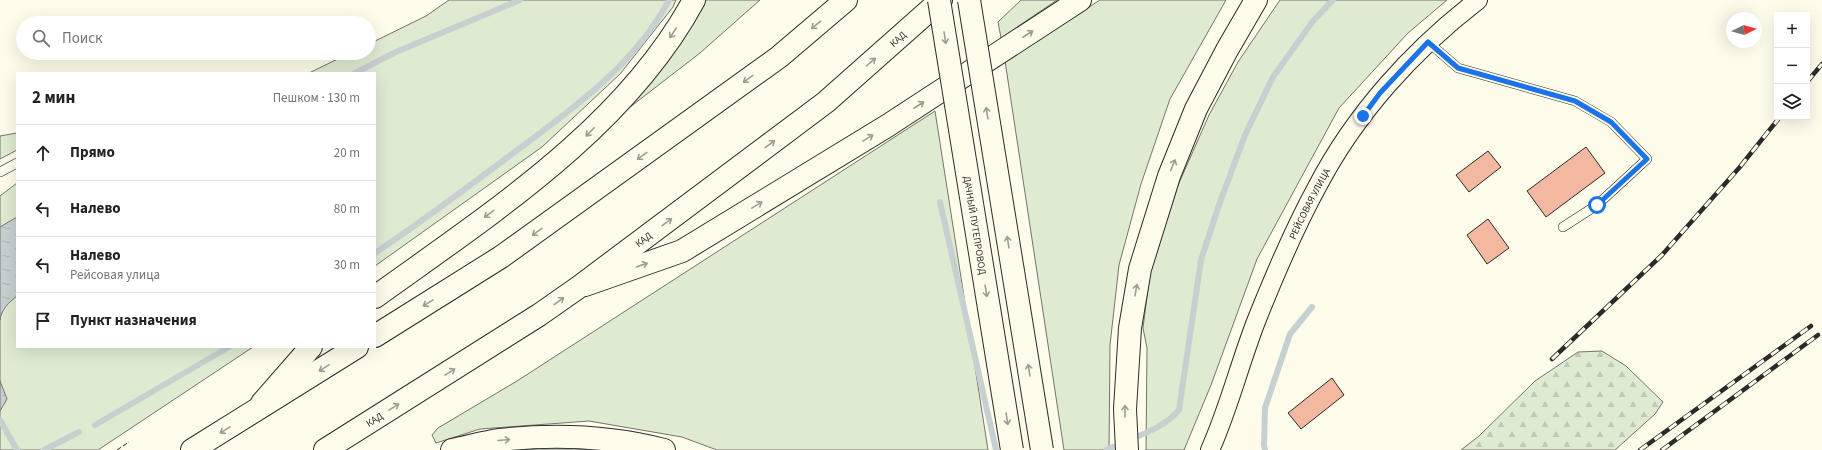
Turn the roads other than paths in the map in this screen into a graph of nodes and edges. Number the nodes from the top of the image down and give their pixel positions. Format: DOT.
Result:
graph roads {
  1 [pos="694,0"];
  2 [pos="846,0"];
  3 [pos="940,0"];
  4 [pos="969,0"];
  5 [pos="1080,0"];
  6 [pos="1256,0"];
  7 [pos="1273,0"];
  8 [pos="1478,0"];
  9 [pos="1428,42"];
  10 [pos="1227,50"];
  11 [pos="16,164"];
  12 [pos="0,172"];
  13 [pos="1563,227"];
  14 [pos="579,287"];
  15 [pos="376,296"];
  16 [pos="376,335"];
  17 [pos="311,348"];
  18 [pos="355,348"];
  19 [pos="257,409"];
  20 [pos="192,450"];
  21 [pos="325,450"];
  22 [pos="452,450"];
  23 [pos="664,450"];
  24 [pos="1012,450"];
  25 [pos="1042,450"];
  26 [pos="1127,450"];
  27 [pos="1210,450"];
  1 -- 15 [label="main road, one-way"];
  2 -- 16 [label="main road, one-way"];
  14 -- 3 [label="main road, КАД, one-way"];
  3 -- 24 [label="main road, ДАЧНЫЙ ПУТЕПРОВОД, one-way, bridge"];
  25 -- 4 [label="main road, one-way, bridge"];
  14 -- 5 [label="main road, one-way"];
  6 -- 10 [label="main road"];
  7 -- 10 [label="main road"];
  8 -- 9 [label="street, РЕЙСОВАЯ УЛИЦА"];
  9 -- 13 [label="lane"];
  9 -- 27 [label="street, РЕЙСОВАЯ УЛИЦА"];
  26 -- 10 [label="main road, one-way"];
  11 -- 12 [label="lane"];
  21 -- 14 [label="main road, КАД, one-way"];
  17 -- 19 [label="main road"];
  18 -- 19 [label="main road, one-way"];
  19 -- 20 [label="main road, one-way"];
  22 -- 23 [label="main road, one-way"];
}
